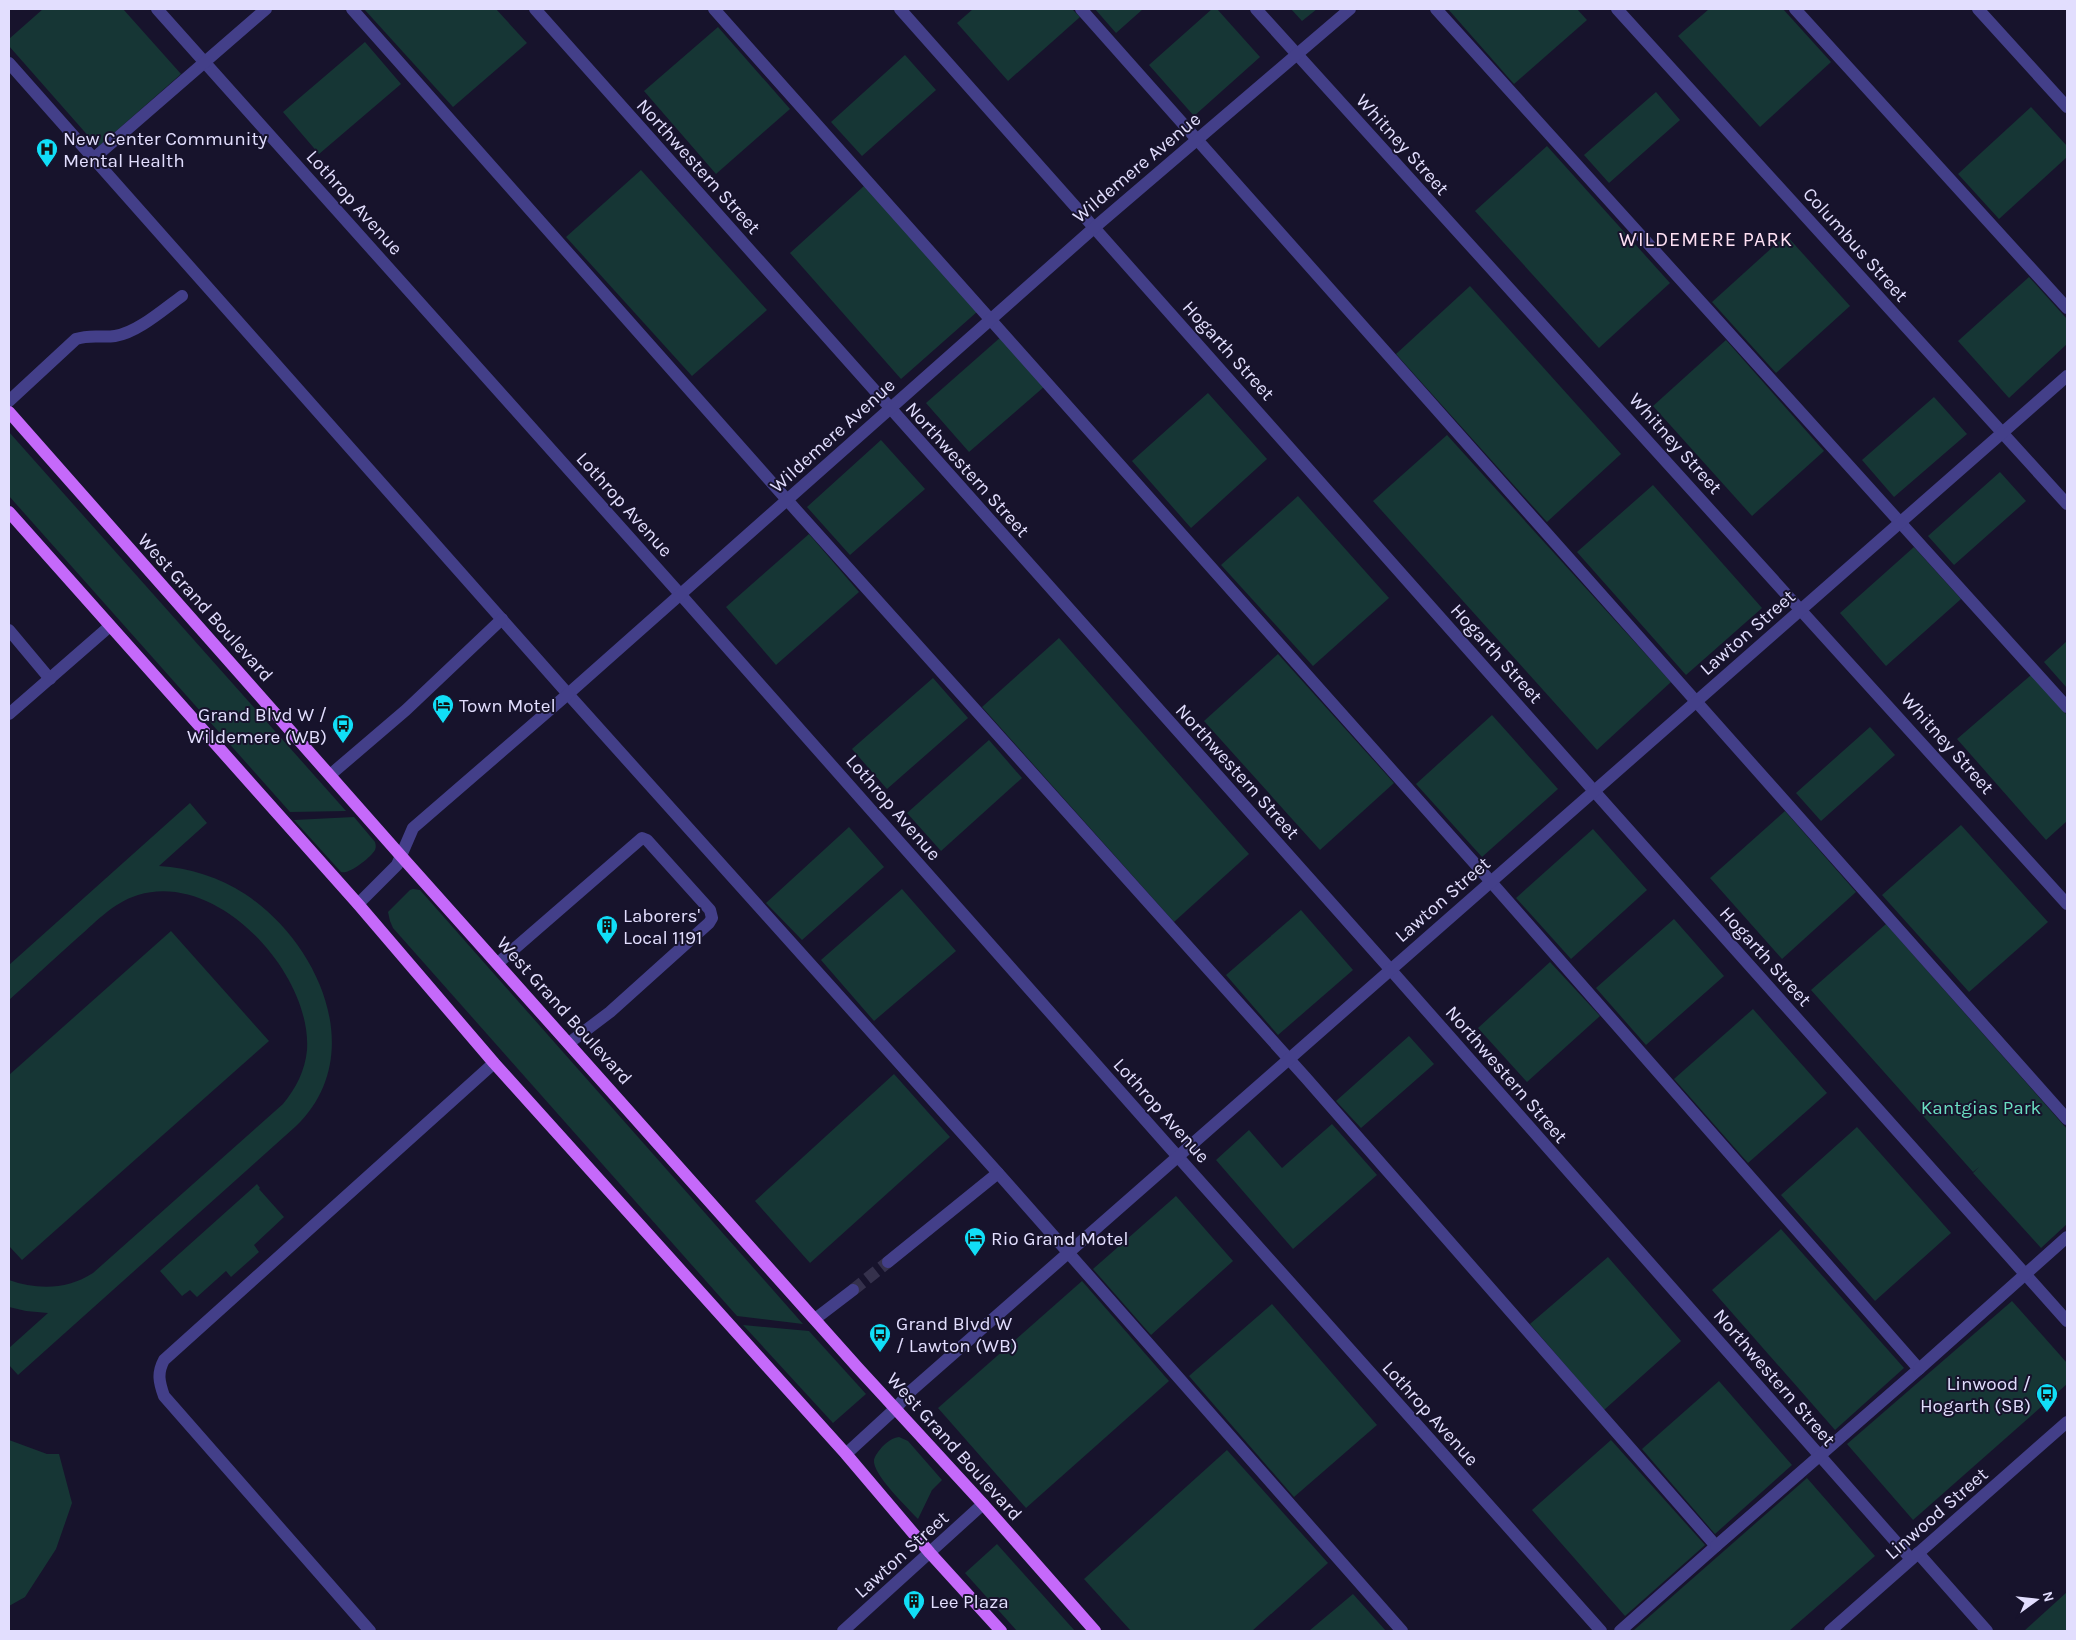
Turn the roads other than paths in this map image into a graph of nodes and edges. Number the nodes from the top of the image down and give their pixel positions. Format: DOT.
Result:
graph roads {
  1 [pos="157,9"];
  2 [pos="266,9"];
  3 [pos="352,9"];
  4 [pos="535,9"];
  5 [pos="714,9"];
  6 [pos="900,9"];
  7 [pos="1081,9"];
  8 [pos="1256,9"];
  9 [pos="1350,9"];
  10 [pos="1436,9"];
  11 [pos="1617,9"];
  12 [pos="1795,9"];
  13 [pos="1978,9"];
  14 [pos="1297,55"];
  15 [pos="205,62"];
  16 [pos="9,63"];
  17 [pos="2067,107"];
  18 [pos="1198,140"];
  19 [pos="93,159"];
  20 [pos="1095,227"];
  21 [pos="182,296"];
  22 [pos="2067,308"];
  23 [pos="991,318"];
  24 [pos="2067,376"];
  25 [pos="9,401"];
  26 [pos="890,408"];
  27 [pos="9,412"];
  28 [pos="2002,433"];
  29 [pos="788,500"];
  30 [pos="2067,504"];
  31 [pos="9,512"];
  32 [pos="1900,522"];
  33 [pos="680,594"];
  34 [pos="1801,609"];
  35 [pos="502,620"];
  36 [pos="110,626"];
  37 [pos="9,630"];
  38 [pos="50,679"];
  39 [pos="568,694"];
  40 [pos="1697,701"];
  41 [pos="2067,706"];
  42 [pos="9,714"];
  43 [pos="330,775"];
  44 [pos="1595,791"];
  45 [pos="401,856"];
  46 [pos="1490,882"];
  47 [pos="358,904"];
  48 [pos="2067,904"];
  49 [pos="498,963"];
  50 [pos="1390,969"];
  51 [pos="569,1043"];
  52 [pos="1288,1058"];
  53 [pos="494,1062"];
  54 [pos="2067,1120"];
  55 [pos="1178,1156"];
  56 [pos="998,1173"];
  57 [pos="2067,1237"];
  58 [pos="1068,1253"];
  59 [pos="888,1262"];
  60 [pos="2025,1274"];
  61 [pos="853,1290"];
  62 [pos="816,1320"];
  63 [pos="2067,1321"];
  64 [pos="1918,1369"];
  65 [pos="896,1409"];
  66 [pos="2067,1422"];
  67 [pos="846,1454"];
  68 [pos="1820,1456"];
  69 [pos="984,1504"];
  70 [pos="1716,1546"];
  71 [pos="930,1553"];
  72 [pos="1914,1556"];
  73 [pos="370,1631"];
  74 [pos="843,1631"];
  75 [pos="1002,1631"];
  76 [pos="1095,1631"];
  77 [pos="1402,1631"];
  78 [pos="1601,1631"];
  79 [pos="1620,1631"];
  80 [pos="1830,1631"];
  81 [pos="1987,1631"];
  1 -- 15 [label="street, Lothrop Avenue"];
  2 -- 15 [label="street"];
  3 -- 29 [label="street"];
  4 -- 26 [label="street, Northwestern Street"];
  5 -- 23 [label="street"];
  6 -- 20 [label="street, Hogarth Street"];
  7 -- 18 [label="street"];
  8 -- 14 [label="street, Whitney Street"];
  9 -- 14 [label="street, Wildemere Avenue"];
  10 -- 32 [label="street"];
  11 -- 28 [label="street, Columbus Street"];
  12 -- 22 [label="street"];
  13 -- 17 [label="street"];
  14 -- 18 [label="street, Wildemere Avenue"];
  14 -- 34 [label="street, Whitney Street"];
  15 -- 19 [label="street"];
  15 -- 33 [label="street, Lothrop Avenue"];
  16 -- 19 [label="street"];
  18 -- 20 [label="street, Wildemere Avenue"];
  18 -- 40 [label="street"];
  19 -- 35 [label="street"];
  20 -- 23 [label="street, Wildemere Avenue"];
  20 -- 44 [label="street, Hogarth Street"];
  21 -- 25 [label="street"];
  23 -- 26 [label="street, Wildemere Avenue"];
  23 -- 46 [label="street"];
  24 -- 28 [label="street, Lawton Street"];
  26 -- 29 [label="street, Wildemere Avenue"];
  26 -- 50 [label="street, Northwestern Street"];
  27 -- 43 [label="main road, West Grand Boulevard"];
  28 -- 30 [label="street, Columbus Street"];
  28 -- 32 [label="street, Lawton Street"];
  29 -- 33 [label="street, Wildemere Avenue"];
  29 -- 52 [label="street"];
  31 -- 36 [label="main road"];
  32 -- 34 [label="street, Lawton Street"];
  32 -- 41 [label="street"];
  33 -- 39 [label="street, Wildemere Avenue"];
  33 -- 55 [label="street, Lothrop Avenue"];
  34 -- 40 [label="street, Lawton Street"];
  34 -- 48 [label="street, Whitney Street"];
  35 -- 39 [label="street"];
  35 -- 43 [label="street"];
  36 -- 38 [label="street"];
  36 -- 47 [label="main road"];
  37 -- 38 [label="street"];
  38 -- 42 [label="street"];
  39 -- 45 [label="street, Wildemere Avenue"];
  39 -- 56 [label="street"];
  40 -- 44 [label="street, Lawton Street"];
  40 -- 54 [label="street"];
  43 -- 45 [label="main road, West Grand Boulevard"];
  44 -- 46 [label="street, Lawton Street"];
  44 -- 60 [label="street, Hogarth Street"];
  45 -- 47 [label="street, Wildemere Avenue"];
  45 -- 49 [label="main road, West Grand Boulevard"];
  46 -- 50 [label="street, Lawton Street"];
  46 -- 64 [label="street"];
  47 -- 53 [label="main road"];
  49 -- 51 [label="main road, West Grand Boulevard"];
  49 -- 51 [label="street"];
  50 -- 52 [label="street, Lawton Street"];
  50 -- 68 [label="street, Northwestern Street"];
  51 -- 62 [label="main road, West Grand Boulevard"];
  52 -- 55 [label="street, Lawton Street"];
  52 -- 70 [label="street"];
  53 -- 67 [label="main road"];
  53 -- 73 [label="street"];
  55 -- 58 [label="street, Lawton Street"];
  55 -- 78 [label="street, Lothrop Avenue"];
  56 -- 58 [label="street"];
  56 -- 59 [label="street"];
  57 -- 60 [label="street"];
  58 -- 65 [label="street, Lawton Street"];
  58 -- 77 [label="street"];
  60 -- 63 [label="street, Hogarth Street"];
  60 -- 64 [label="street"];
  61 -- 62 [label="street"];
  62 -- 65 [label="main road, West Grand Boulevard"];
  64 -- 68 [label="street"];
  65 -- 67 [label="street, Lawton Street"];
  65 -- 69 [label="main road, West Grand Boulevard"];
  66 -- 72 [label="street, Linwood Street"];
  67 -- 71 [label="main road"];
  68 -- 70 [label="street"];
  68 -- 72 [label="street, Northwestern Street"];
  69 -- 71 [label="street, Lawton Street"];
  69 -- 76 [label="main road, West Grand Boulevard"];
  70 -- 79 [label="street"];
  71 -- 74 [label="street, Lawton Street"];
  71 -- 75 [label="main road"];
  72 -- 80 [label="street, Linwood Street"];
  72 -- 81 [label="street, Northwestern Street"];
}
